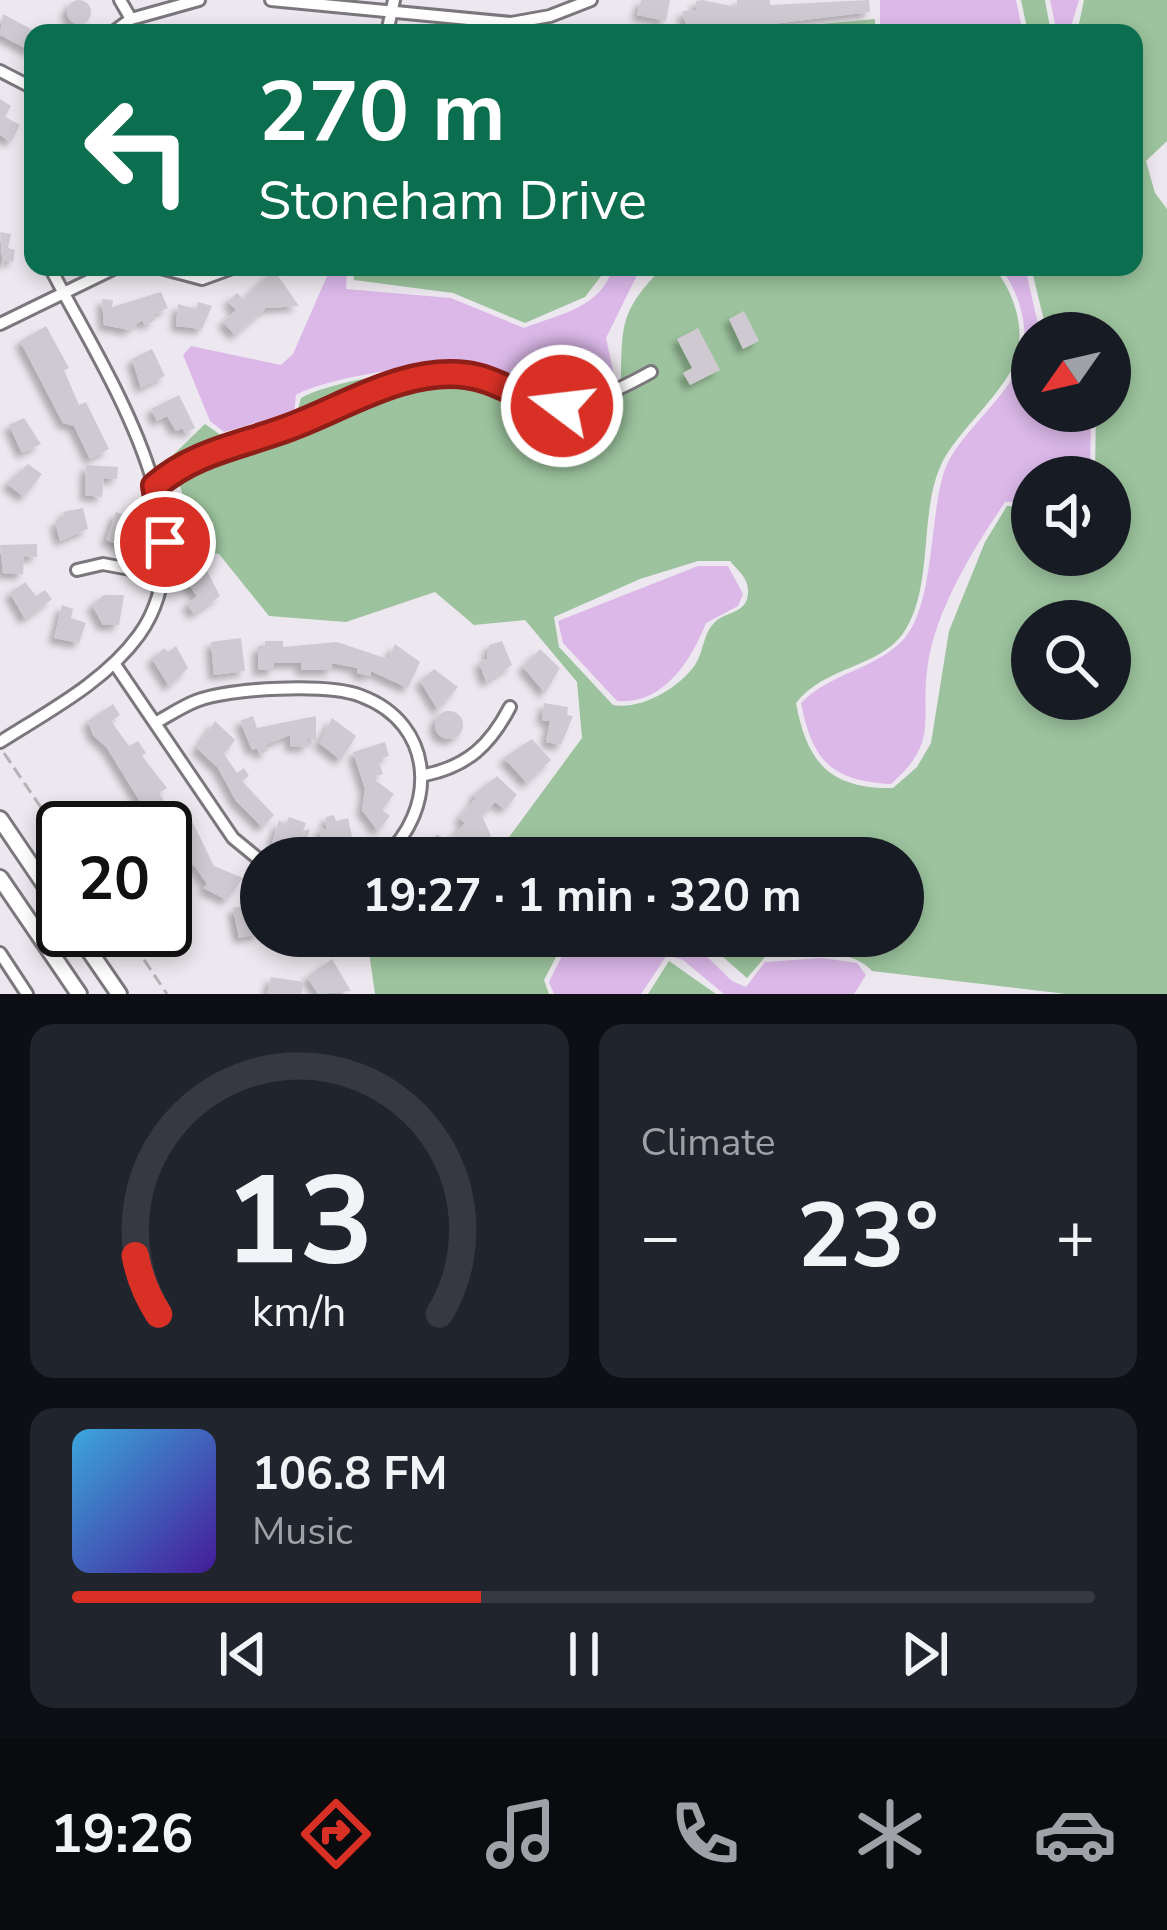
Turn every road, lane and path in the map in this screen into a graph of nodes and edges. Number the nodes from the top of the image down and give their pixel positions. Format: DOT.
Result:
graph roads {
  1 [pos="120,0"];
  2 [pos="199,0"];
  3 [pos="271,0"];
  4 [pos="591,0"];
  5 [pos="393,6"];
  6 [pos="130,19"];
  7 [pos="124,24"];
  8 [pos="54,276"];
  9 [pos="96,276"];
  10 [pos="62,291"];
  11 [pos="0,324"];
  12 [pos="652,372"];
  13 [pos="155,486"];
  14 [pos="77,570"];
  15 [pos="162,575"];
  16 [pos="114,663"];
  17 [pos="510,707"];
  18 [pos="154,723"];
  19 [pos="0,745"];
  20 [pos="424,775"];
  21 [pos="37,801"];
  22 [pos="0,819"];
  23 [pos="399,837"];
  24 [pos="240,844"];
  25 [pos="36,872"];
  26 [pos="0,878"];
  27 [pos="0,953"];
  28 [pos="93,957"];
  29 [pos="142,957"];
  30 [pos="28,994"];
  31 [pos="79,994"];
  32 [pos="118,994"];
  33 [pos="167,994"];
  1 -- 6 [label="street"];
  2 -- 6 [label="street"];
  3 -- 5 [label="street"];
  4 -- 5 [label="street"];
  6 -- 7 [label="street"];
  8 -- 10 [label="street"];
  9 -- 10 [label="street"];
  10 -- 11 [label="street"];
  10 -- 13 [label="street"];
  12 -- 13 [label="street"];
  13 -- 15 [label="street"];
  14 -- 15 [label="street"];
  15 -- 16 [label="street"];
  16 -- 18 [label="street"];
  16 -- 19 [label="street"];
  17 -- 20 [label="street"];
  18 -- 20 [label="street"];
  18 -- 24 [label="street"];
  19 -- 21 [label="path"];
  20 -- 23 [label="street"];
  22 -- 25 [label="main road"];
  26 -- 31 [label="main road"];
  27 -- 30 [label="street"];
  28 -- 32 [label="main road"];
  29 -- 33 [label="path"];
}
